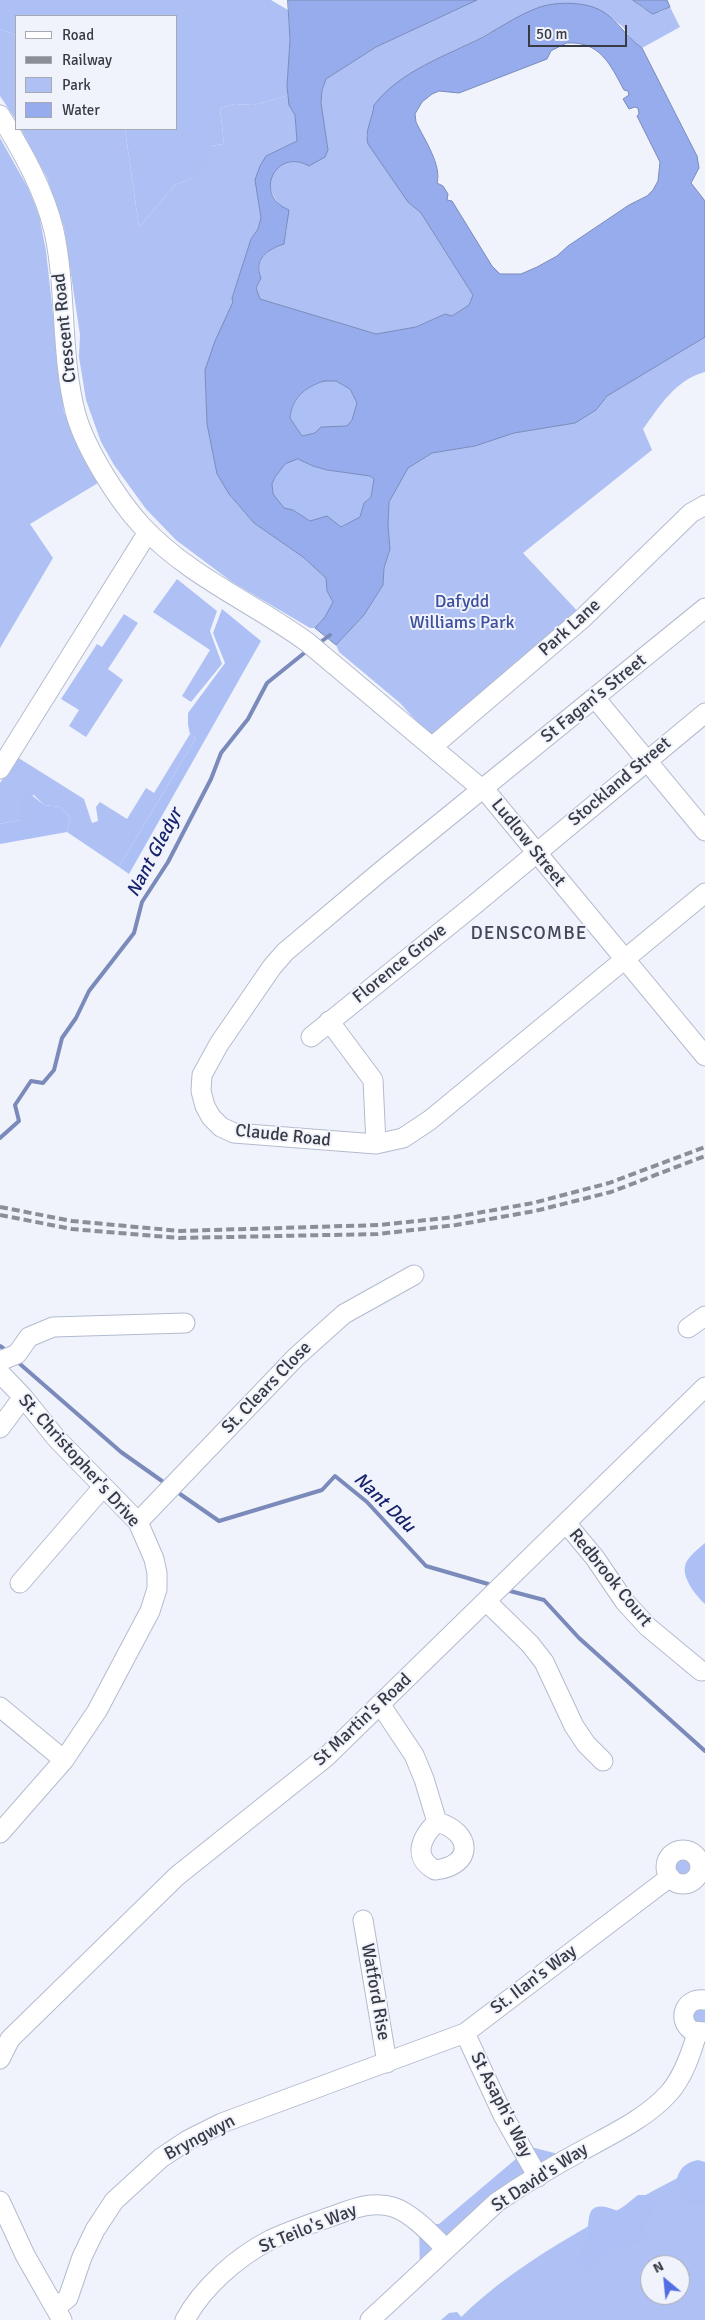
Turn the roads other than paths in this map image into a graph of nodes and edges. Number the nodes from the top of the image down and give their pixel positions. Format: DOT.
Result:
graph roads {
  1 [pos="0,115"];
  2 [pos="705,505"];
  3 [pos="148,532"];
  4 [pos="705,608"];
  5 [pos="317,650"];
  6 [pos="595,698"];
  7 [pos="705,713"];
  8 [pos="432,748"];
  9 [pos="647,760"];
  10 [pos="0,769"];
  11 [pos="482,789"];
  12 [pos="705,831"];
  13 [pos="536,852"];
  14 [pos="705,892"];
  15 [pos="624,960"];
  16 [pos="329,1021"];
  17 [pos="310,1037"];
  18 [pos="705,1056"];
  19 [pos="376,1144"];
  20 [pos="414,1275"];
  21 [pos="705,1316"];
  22 [pos="185,1323"];
  23 [pos="688,1328"];
  24 [pos="0,1361"];
  25 [pos="0,1373"];
  26 [pos="705,1387"];
  27 [pos="23,1397"];
  28 [pos="0,1428"];
  29 [pos="103,1487"];
  30 [pos="138,1522"];
  31 [pos="566,1523"];
  32 [pos="20,1582"];
  33 [pos="486,1601"];
  34 [pos="699,1674"];
  35 [pos="380,1704"];
  36 [pos="0,1707"];
  37 [pos="64,1760"];
  38 [pos="603,1761"];
  39 [pos="437,1822"];
  40 [pos="0,1833"];
  41 [pos="670,1877"];
  42 [pos="363,1920"];
  43 [pos="705,2000"];
  44 [pos="701,2032"];
  45 [pos="465,2034"];
  46 [pos="5,2041"];
  47 [pos="0,2059"];
  48 [pos="387,2063"];
  49 [pos="538,2176"];
  50 [pos="0,2201"];
  51 [pos="7,2236"];
  52 [pos="446,2249"];
  53 [pos="58,2314"];
  54 [pos="185,2320"];
  55 [pos="370,2320"];
  1 -- 3 [label="street, Crescent Road"];
  2 -- 8 [label="street, Park Lane"];
  3 -- 5 [label="street, Crescent Road"];
  3 -- 10 [label="street"];
  4 -- 6 [label="street, St Fagan's Street"];
  5 -- 8 [label="street, Ludlow Street"];
  6 -- 9 [label="street"];
  6 -- 11 [label="street, St Fagan's Street"];
  7 -- 9 [label="street, Stockland Street"];
  8 -- 11 [label="street, Ludlow Street"];
  9 -- 12 [label="street"];
  9 -- 13 [label="street, Stockland Street"];
  11 -- 13 [label="street, Ludlow Street"];
  11 -- 19 [label="street, Claude Road"];
  13 -- 15 [label="street, Ludlow Street"];
  13 -- 16 [label="street, Florence Grove"];
  14 -- 15 [label="street, Claude Road"];
  15 -- 18 [label="street, Ludlow Street"];
  15 -- 19 [label="street, Claude Road"];
  16 -- 17 [label="street, Florence Grove"];
  16 -- 19 [label="street"];
  20 -- 30 [label="street, St. Clears Close"];
  21 -- 23 [label="street"];
  22 -- 24 [label="street"];
  25 -- 27 [label="street, St. Christopher's Drive"];
  26 -- 31 [label="street, St Martin's Road"];
  27 -- 28 [label="street"];
  27 -- 29 [label="street, St. Christopher's Drive"];
  29 -- 30 [label="street, St. Christopher's Drive"];
  29 -- 32 [label="street"];
  30 -- 37 [label="street, St. Christopher's Drive"];
  31 -- 33 [label="street, St Martin's Road"];
  31 -- 34 [label="street, Redbrook Court"];
  33 -- 35 [label="street, St Martin's Road"];
  33 -- 38 [label="street"];
  35 -- 39 [label="street"];
  35 -- 46 [label="street, St Martin's Road"];
  36 -- 37 [label="street"];
  37 -- 40 [label="street, St. Christopher's Drive"];
  41 -- 45 [label="street, St. Ilan's Way"];
  42 -- 48 [label="street, Watford Rise"];
  43 -- 44 [label="street, St David's Way"];
  44 -- 49 [label="street, St David's Way"];
  45 -- 48 [label="street, St. Ilan's Way"];
  45 -- 49 [label="street, St Asaph's Way"];
  46 -- 47 [label="street, St Martin's Road"];
  48 -- 53 [label="street, Bryngwyn"];
  49 -- 52 [label="street, St David's Way"];
  50 -- 51 [label="street"];
  51 -- 53 [label="street"];
  52 -- 54 [label="street, St Teilo's Way"];
  52 -- 55 [label="street, St David's Way"];
}
